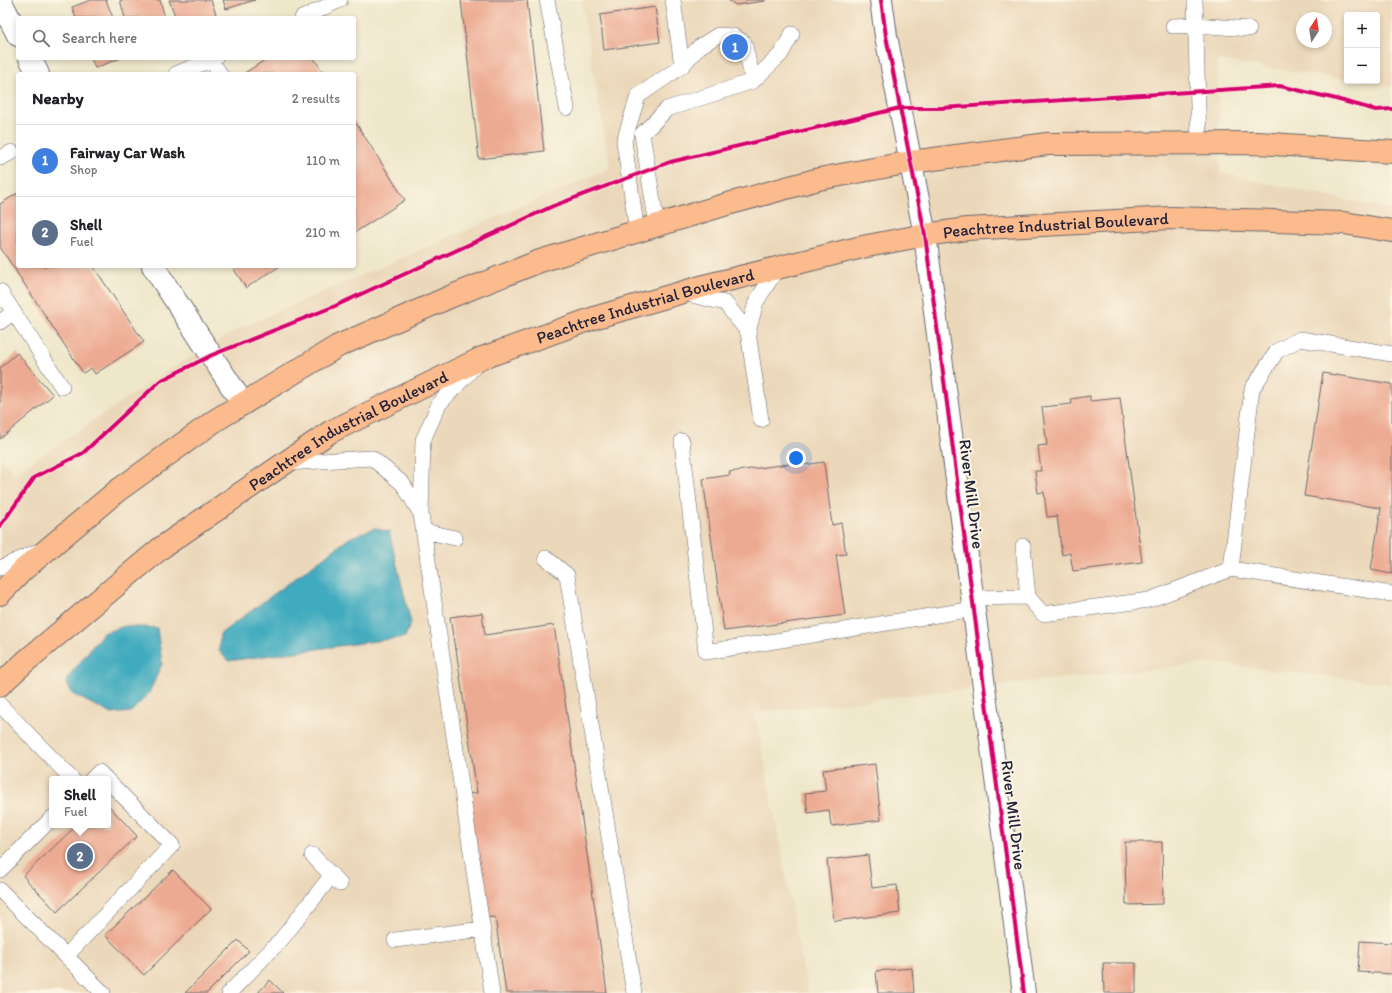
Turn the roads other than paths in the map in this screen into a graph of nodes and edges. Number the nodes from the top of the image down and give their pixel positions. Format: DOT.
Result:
graph roads {
  1 [pos="341,0"];
  2 [pos="547,0"];
  3 [pos="673,0"];
  4 [pos="881,0"];
  5 [pos="1195,0"];
  6 [pos="4,3"];
  7 [pos="306,16"];
  8 [pos="1196,25"];
  9 [pos="1173,26"];
  10 [pos="1249,29"];
  11 [pos="16,30"];
  12 [pos="792,34"];
  13 [pos="31,60"];
  14 [pos="211,60"];
  15 [pos="213,60"];
  16 [pos="682,66"];
  17 [pos="37,72"];
  18 [pos="181,72"];
  19 [pos="219,72"];
  20 [pos="753,81"];
  21 [pos="567,108"];
  22 [pos="1199,143"];
  23 [pos="1392,152"];
  24 [pos="910,162"];
  25 [pos="647,228"];
  26 [pos="1392,230"];
  27 [pos="925,235"];
  28 [pos="778,267"];
  29 [pos="154,268"];
  30 [pos="0,291"];
  31 [pos="680,293"];
  32 [pos="14,312"];
  33 [pos="0,322"];
  34 [pos="748,332"];
  35 [pos="1392,354"];
  36 [pos="482,358"];
  37 [pos="62,387"];
  38 [pos="243,404"];
  39 [pos="761,420"];
  40 [pos="682,441"];
  41 [pos="284,464"];
  42 [pos="421,514"];
  43 [pos="424,531"];
  44 [pos="455,538"];
  45 [pos="55,543"];
  46 [pos="1023,546"];
  47 [pos="546,558"];
  48 [pos="0,568"];
  49 [pos="1231,570"];
  50 [pos="0,594"];
  51 [pos="1392,594"];
  52 [pos="1028,597"];
  53 [pos="973,604"];
  54 [pos="0,685"];
  55 [pos="0,705"];
  56 [pos="69,776"];
  57 [pos="95,776"];
  58 [pos="103,776"];
  59 [pos="111,784"];
  60 [pos="49,821"];
  61 [pos="312,855"];
  62 [pos="0,870"];
  63 [pos="0,890"];
  64 [pos="483,929"];
  65 [pos="395,940"];
  66 [pos="66,956"];
  67 [pos="103,993"];
  68 [pos="229,993"];
  69 [pos="492,993"];
  70 [pos="634,993"];
  71 [pos="1024,993"];
  1 -- 7 [label="lane"];
  2 -- 21 [label="lane"];
  3 -- 16 [label="lane"];
  4 -- 24 [label="street, River Mill Drive"];
  5 -- 8 [label="lane"];
  6 -- 11 [label="street"];
  8 -- 9 [label="lane"];
  8 -- 10 [label="lane"];
  8 -- 22 [label="lane"];
  12 -- 20 [label="lane"];
  13 -- 17 [label="street"];
  14 -- 18 [label="lane"];
  15 -- 19 [label="lane"];
  16 -- 20 [label="lane"];
  16 -- 25 [label="lane"];
  20 -- 25 [label="lane"];
  22 -- 23 [label="highway"];
  22 -- 24 [label="highway"];
  24 -- 25 [label="highway"];
  24 -- 27 [label="street, River Mill Drive"];
  25 -- 38 [label="highway"];
  26 -- 27 [label="highway, Peachtree Industrial Boulevard"];
  27 -- 28 [label="highway, Peachtree Industrial Boulevard"];
  27 -- 53 [label="street, River Mill Drive"];
  28 -- 31 [label="highway, Peachtree Industrial Boulevard"];
  28 -- 34 [label="lane"];
  29 -- 38 [label="street"];
  30 -- 32 [label="lane"];
  31 -- 34 [label="lane"];
  31 -- 36 [label="highway, Peachtree Industrial Boulevard"];
  32 -- 33 [label="lane"];
  32 -- 37 [label="lane"];
  34 -- 39 [label="lane"];
  35 -- 49 [label="lane"];
  36 -- 41 [label="highway, Peachtree Industrial Boulevard"];
  36 -- 42 [label="lane"];
  38 -- 45 [label="highway"];
  40 -- 53 [label="lane"];
  41 -- 42 [label="lane"];
  41 -- 54 [label="highway, Peachtree Industrial Boulevard"];
  42 -- 43 [label="lane"];
  43 -- 44 [label="lane"];
  43 -- 64 [label="lane"];
  45 -- 48 [label="lane"];
  45 -- 50 [label="highway"];
  46 -- 52 [label="lane"];
  47 -- 70 [label="lane"];
  49 -- 51 [label="lane"];
  49 -- 52 [label="lane"];
  52 -- 53 [label="lane"];
  53 -- 71 [label="street, River Mill Drive"];
  55 -- 56 [label="lane"];
  57 -- 58 [label="lane"];
  59 -- 66 [label="lane"];
  60 -- 62 [label="lane"];
  61 -- 68 [label="lane"];
  63 -- 66 [label="lane"];
  64 -- 65 [label="lane"];
  64 -- 69 [label="lane"];
  66 -- 67 [label="lane"];
}
